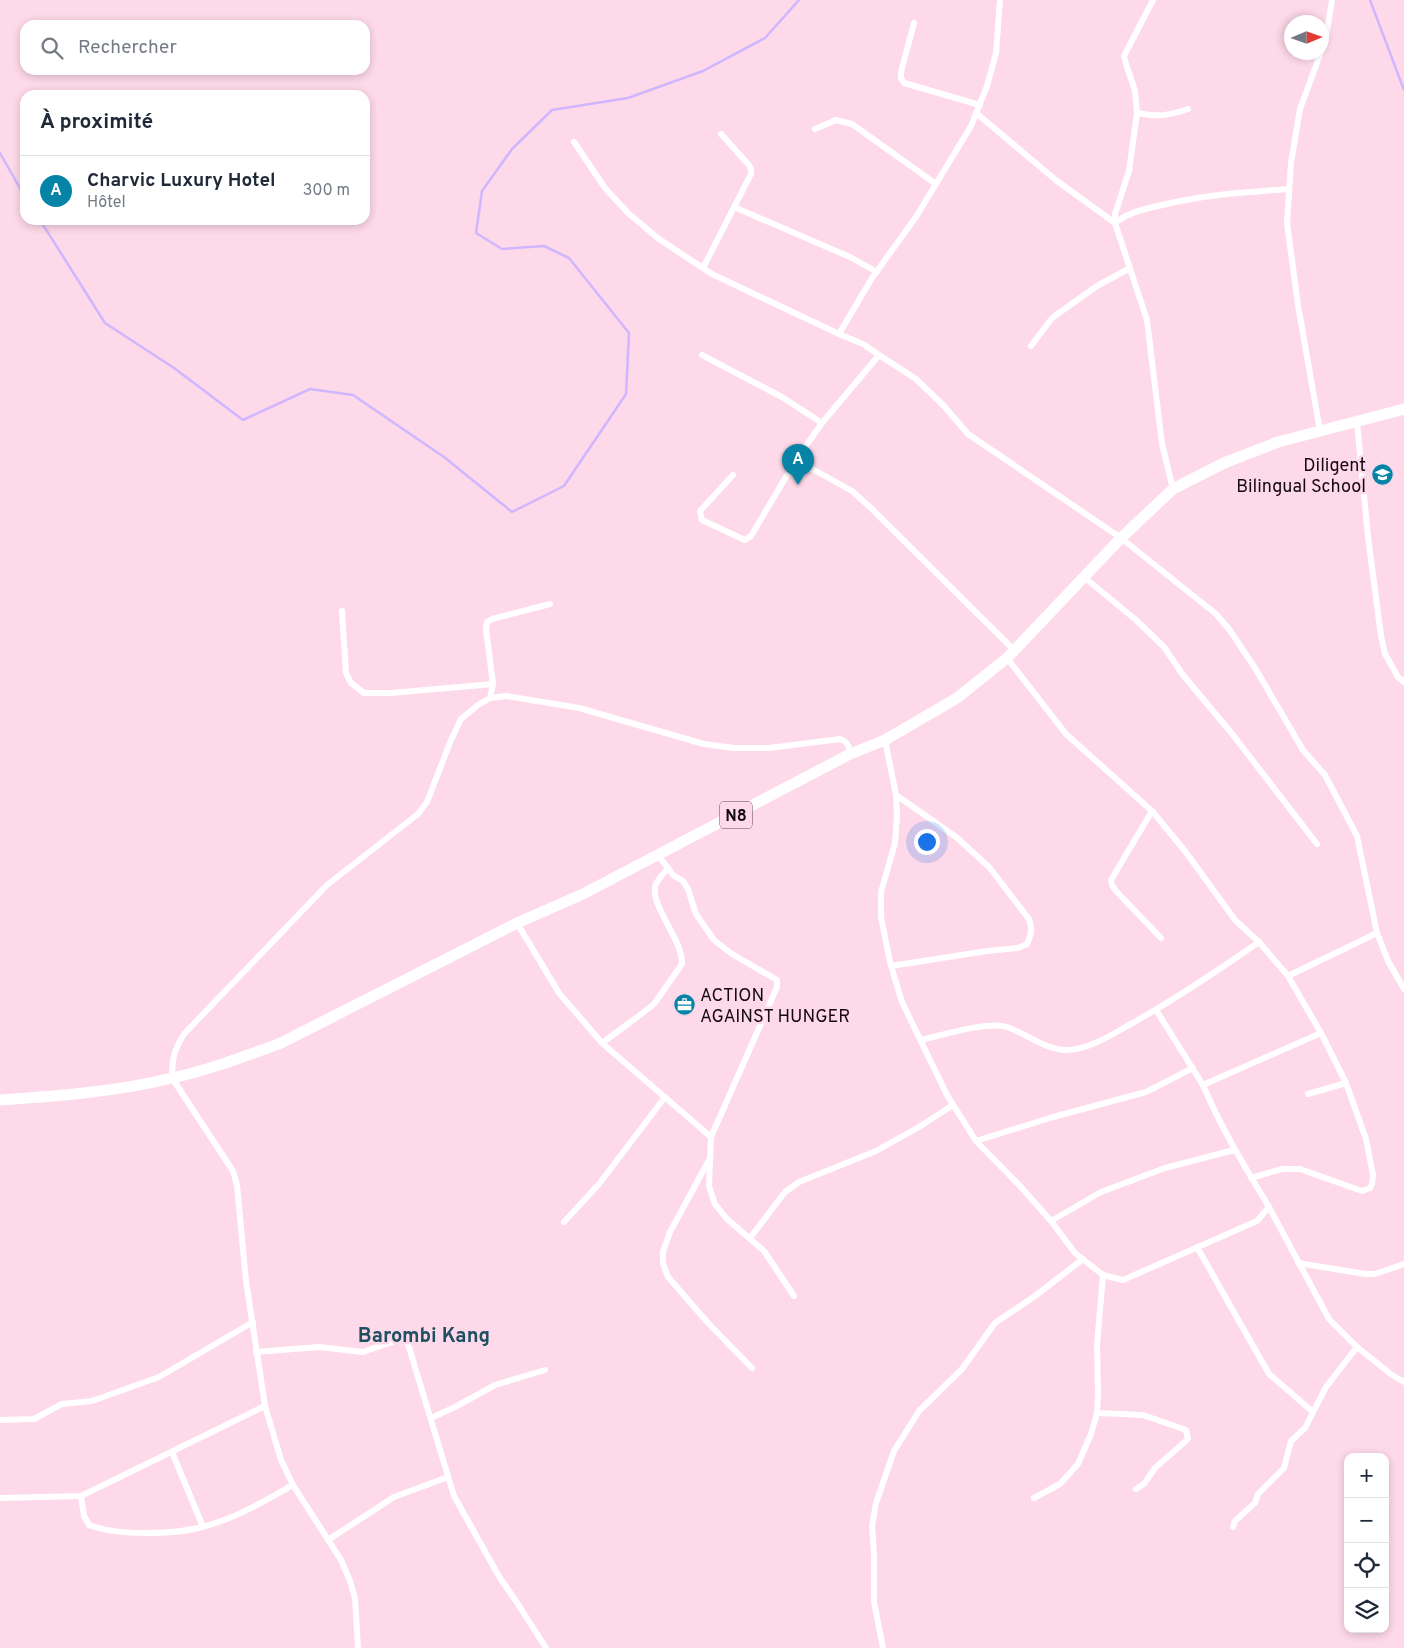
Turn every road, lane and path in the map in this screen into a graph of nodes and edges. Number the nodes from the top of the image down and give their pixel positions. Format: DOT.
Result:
graph roads {
  1 [pos="1000,0"];
  2 [pos="1152,0"];
  3 [pos="1332,0"];
  4 [pos="1329,19"];
  5 [pos="914,23"];
  6 [pos="1318,60"];
  7 [pos="980,105"];
  8 [pos="1188,109"];
  9 [pos="976,113"];
  10 [pos="1137,113"];
  11 [pos="814,129"];
  12 [pos="721,134"];
  13 [pos="574,142"];
  14 [pos="936,184"];
  15 [pos="1289,189"];
  16 [pos="734,207"];
  17 [pos="1115,223"];
  18 [pos="703,268"];
  19 [pos="1130,268"];
  20 [pos="877,272"];
  21 [pos="839,334"];
  22 [pos="1031,346"];
  23 [pos="702,355"];
  24 [pos="879,355"];
  25 [pos="1404,409"];
  26 [pos="1358,422"];
  27 [pos="822,424"];
  28 [pos="1320,431"];
  29 [pos="796,460"];
  30 [pos="733,476"];
  31 [pos="1173,490"];
  32 [pos="1121,538"];
  33 [pos="1084,577"];
  34 [pos="550,604"];
  35 [pos="342,611"];
  36 [pos="1011,654"];
  37 [pos="1404,682"];
  38 [pos="493,684"];
  39 [pos="490,698"];
  40 [pos="885,740"];
  41 [pos="850,754"];
  42 [pos="896,795"];
  43 [pos="1152,811"];
  44 [pos="1317,844"];
  45 [pos="658,855"];
  46 [pos="668,868"];
  47 [pos="517,923"];
  48 [pos="1377,934"];
  49 [pos="1161,938"];
  50 [pos="1259,942"];
  51 [pos="892,966"];
  52 [pos="1288,976"];
  53 [pos="1404,988"];
  54 [pos="1156,1010"];
  55 [pos="1321,1033"];
  56 [pos="921,1040"];
  57 [pos="602,1042"];
  58 [pos="1193,1068"];
  59 [pos="172,1078"];
  60 [pos="1346,1083"];
  61 [pos="1204,1085"];
  62 [pos="1308,1094"];
  63 [pos="665,1096"];
  64 [pos="0,1100"];
  65 [pos="953,1105"];
  66 [pos="711,1137"];
  67 [pos="976,1141"];
  68 [pos="1234,1150"];
  69 [pos="709,1159"];
  70 [pos="1251,1178"];
  71 [pos="1269,1208"];
  72 [pos="1051,1221"];
  73 [pos="564,1222"];
  74 [pos="750,1238"];
  75 [pos="1197,1247"];
  76 [pos="1083,1259"];
  77 [pos="1298,1263"];
  78 [pos="1404,1264"];
  79 [pos="1103,1275"];
  80 [pos="794,1296"];
  81 [pos="253,1322"];
  82 [pos="1358,1347"];
  83 [pos="256,1352"];
  84 [pos="752,1368"];
  85 [pos="545,1370"];
  86 [pos="1404,1382"];
  87 [pos="265,1406"];
  88 [pos="1313,1412"];
  89 [pos="1097,1413"];
  90 [pos="431,1418"];
  91 [pos="0,1420"];
  92 [pos="172,1452"];
  93 [pos="448,1477"];
  94 [pos="293,1485"];
  95 [pos="1136,1489"];
  96 [pos="81,1496"];
  97 [pos="0,1498"];
  98 [pos="1034,1498"];
  99 [pos="204,1527"];
  100 [pos="1233,1527"];
  101 [pos="328,1540"];
  102 [pos="358,1648"];
  103 [pos="546,1648"];
  104 [pos="883,1648"];
  1 -- 7 [label="street"];
  2 -- 10 [label="street"];
  3 -- 4 [label="street"];
  5 -- 7 [label="street"];
  6 -- 15 [label="street"];
  7 -- 9 [label="street"];
  8 -- 10 [label="street"];
  9 -- 14 [label="street"];
  9 -- 17 [label="street"];
  10 -- 17 [label="street"];
  11 -- 14 [label="street"];
  12 -- 16 [label="street"];
  13 -- 18 [label="street"];
  14 -- 20 [label="street"];
  15 -- 17 [label="street"];
  15 -- 28 [label="street"];
  16 -- 18 [label="street"];
  16 -- 20 [label="street"];
  17 -- 19 [label="street"];
  18 -- 21 [label="street"];
  19 -- 22 [label="street"];
  19 -- 31 [label="street"];
  20 -- 21 [label="street"];
  21 -- 24 [label="street"];
  23 -- 27 [label="street"];
  24 -- 27 [label="street"];
  24 -- 32 [label="street"];
  25 -- 26 [label="highway, N8"];
  26 -- 28 [label="highway, N8"];
  26 -- 37 [label="street"];
  27 -- 29 [label="street"];
  28 -- 31 [label="highway, N8"];
  29 -- 30 [label="street"];
  29 -- 36 [label="street"];
  31 -- 32 [label="highway, N8"];
  32 -- 33 [label="highway, N8"];
  32 -- 48 [label="street"];
  33 -- 36 [label="highway, N8"];
  33 -- 44 [label="street"];
  34 -- 38 [label="street"];
  35 -- 38 [label="street"];
  36 -- 40 [label="highway, N8"];
  36 -- 43 [label="street"];
  38 -- 39 [label="street"];
  39 -- 41 [label="street"];
  39 -- 59 [label="street"];
  40 -- 41 [label="highway, N8"];
  40 -- 42 [label="street"];
  41 -- 45 [label="highway, N8"];
  42 -- 51 [label="street"];
  42 -- 51 [label="street"];
  43 -- 49 [label="street"];
  43 -- 50 [label="street"];
  45 -- 46 [label="street"];
  45 -- 47 [label="highway, N8"];
  46 -- 57 [label="street"];
  46 -- 66 [label="street"];
  47 -- 57 [label="street"];
  47 -- 59 [label="highway, N8"];
  48 -- 52 [label="street"];
  48 -- 53 [label="street"];
  50 -- 52 [label="street"];
  50 -- 54 [label="street"];
  51 -- 56 [label="street"];
  52 -- 55 [label="street"];
  54 -- 56 [label="street"];
  54 -- 58 [label="street"];
  55 -- 60 [label="street"];
  55 -- 61 [label="street"];
  56 -- 65 [label="street"];
  57 -- 63 [label="street"];
  58 -- 61 [label="street"];
  58 -- 67 [label="street"];
  59 -- 64 [label="highway, N8"];
  59 -- 81 [label="street"];
  60 -- 62 [label="street"];
  60 -- 70 [label="street"];
  61 -- 68 [label="street"];
  63 -- 66 [label="street"];
  63 -- 73 [label="street"];
  65 -- 67 [label="street"];
  65 -- 74 [label="street"];
  66 -- 69 [label="street"];
  67 -- 72 [label="street"];
  68 -- 70 [label="street"];
  68 -- 72 [label="street"];
  69 -- 74 [label="street"];
  69 -- 84 [label="street"];
  70 -- 71 [label="street"];
  71 -- 75 [label="street"];
  71 -- 77 [label="street"];
  72 -- 76 [label="street"];
  74 -- 80 [label="street"];
  75 -- 79 [label="street"];
  75 -- 88 [label="street"];
  76 -- 79 [label="street"];
  76 -- 104 [label="street"];
  77 -- 78 [label="street"];
  77 -- 82 [label="street"];
  79 -- 89 [label="street"];
  81 -- 83 [label="street"];
  81 -- 91 [label="street"];
  82 -- 86 [label="street"];
  82 -- 88 [label="street"];
  83 -- 87 [label="street"];
  83 -- 90 [label="street"];
  85 -- 90 [label="street"];
  87 -- 92 [label="street"];
  87 -- 94 [label="street"];
  88 -- 100 [label="street"];
  89 -- 95 [label="street"];
  89 -- 98 [label="street"];
  90 -- 93 [label="street"];
  92 -- 96 [label="street"];
  92 -- 99 [label="street"];
  93 -- 101 [label="street"];
  93 -- 103 [label="street"];
  94 -- 99 [label="street"];
  94 -- 101 [label="street"];
  96 -- 97 [label="street"];
  96 -- 99 [label="street"];
  101 -- 102 [label="street"];
}
